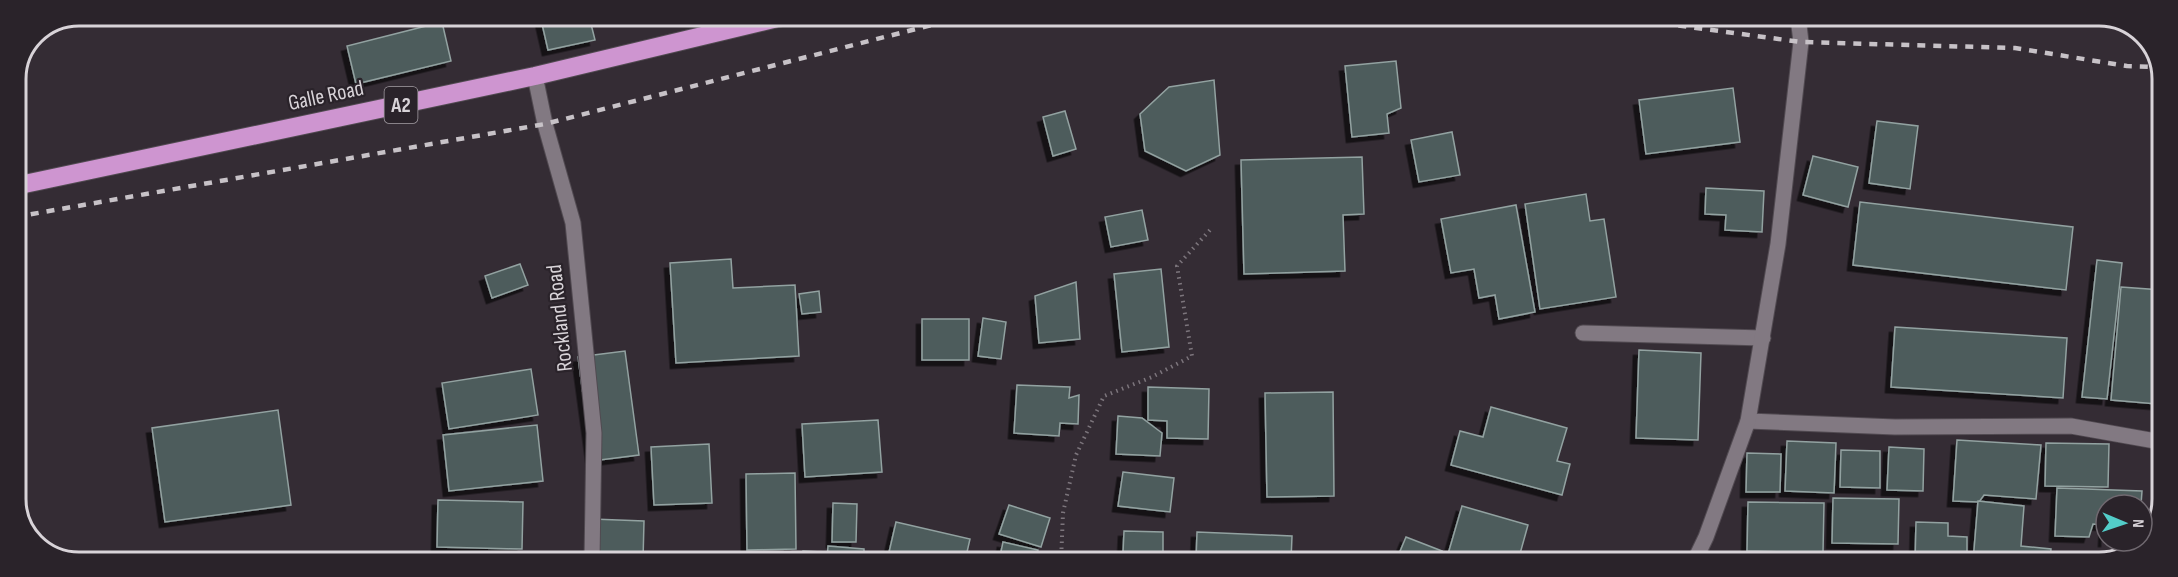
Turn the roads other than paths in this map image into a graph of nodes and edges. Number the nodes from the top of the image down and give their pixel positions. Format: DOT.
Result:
graph roads {
  1 [pos="744,26"];
  2 [pos="1799,26"];
  3 [pos="534,76"];
  4 [pos="26,184"];
  5 [pos="1583,333"];
  6 [pos="1763,338"];
  7 [pos="1748,421"];
  8 [pos="2152,440"];
  9 [pos="592,552"];
  10 [pos="1699,552"];
  1 -- 3 [label="highway, Galle Road / A2"];
  2 -- 6 [label="street"];
  3 -- 4 [label="highway, Galle Road / A2"];
  3 -- 9 [label="street, Rockland Road"];
  5 -- 6 [label="street"];
  6 -- 7 [label="street"];
  7 -- 8 [label="street"];
  7 -- 10 [label="street"];
}
